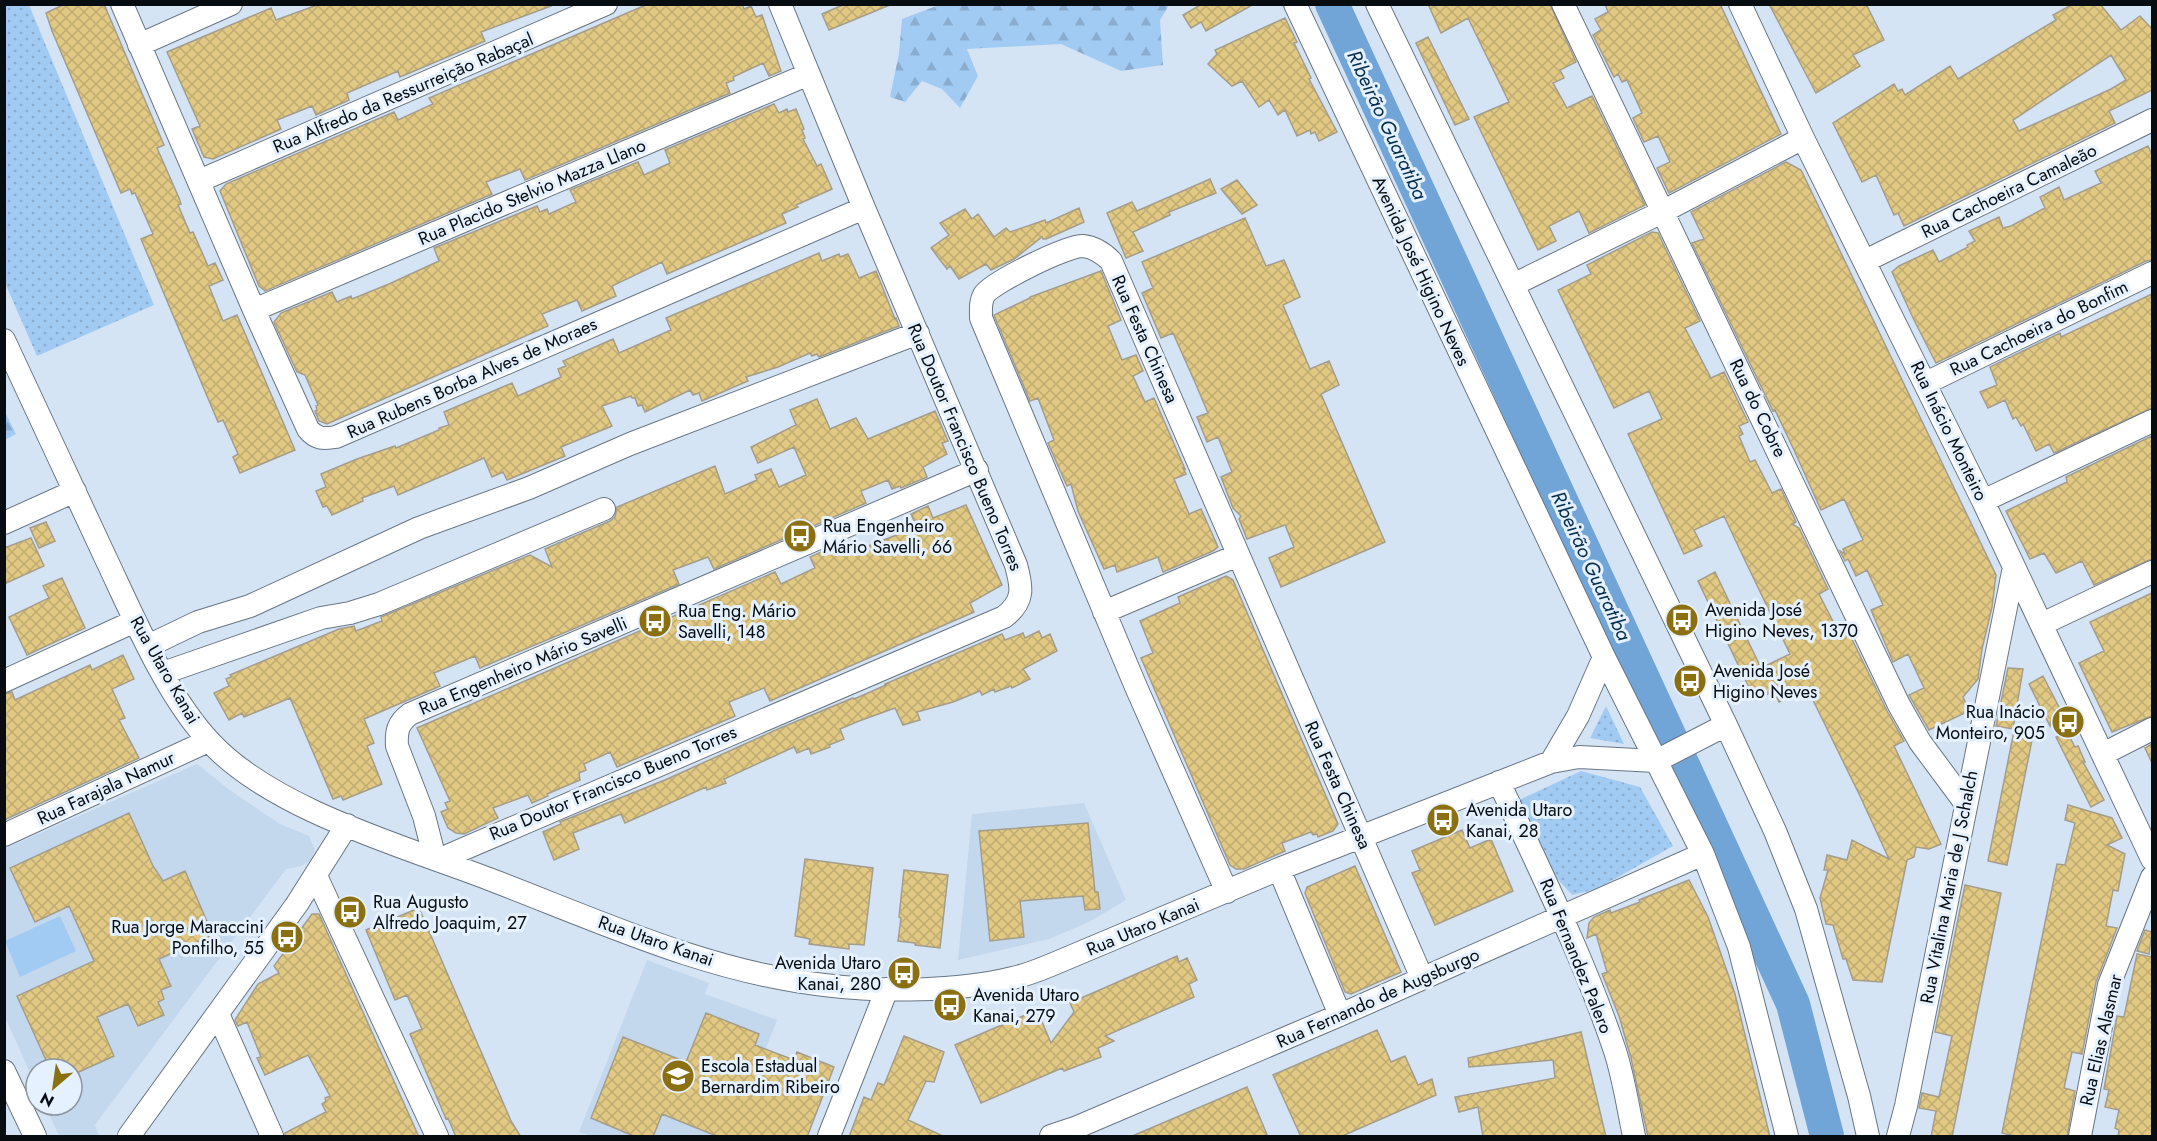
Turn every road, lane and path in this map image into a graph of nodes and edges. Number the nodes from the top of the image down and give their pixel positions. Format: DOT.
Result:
graph roads {
  1 [pos="122,4"];
  2 [pos="231,4"];
  3 [pos="606,4"];
  4 [pos="780,4"];
  5 [pos="1295,4"];
  6 [pos="1377,4"];
  7 [pos="1563,4"];
  8 [pos="1740,4"];
  9 [pos="139,45"];
  10 [pos="810,74"];
  11 [pos="2152,120"];
  12 [pos="1803,138"];
  13 [pos="199,181"];
  14 [pos="864,208"];
  15 [pos="1662,212"];
  16 [pos="1865,261"];
  17 [pos="2152,273"];
  18 [pos="1513,285"];
  19 [pos="254,310"];
  20 [pos="918,333"];
  21 [pos="8,354"];
  22 [pos="1926,383"];
  23 [pos="2152,421"];
  24 [pos="977,470"];
  25 [pos="75,491"];
  26 [pos="1983,501"];
  27 [pos="604,508"];
  28 [pos="4,523"];
  29 [pos="1239,555"];
  30 [pos="2014,567"];
  31 [pos="2152,572"];
  32 [pos="1104,612"];
  33 [pos="135,621"];
  34 [pos="2042,624"];
  35 [pos="148,646"];
  36 [pos="1604,657"];
  37 [pos="163,673"];
  38 [pos="4,681"];
  39 [pos="2152,729"];
  40 [pos="1717,730"];
  41 [pos="208,741"];
  42 [pos="2103,754"];
  43 [pos="1665,756"];
  44 [pos="1551,762"];
  45 [pos="1499,782"];
  46 [pos="1966,804"];
  47 [pos="347,825"];
  48 [pos="4,835"];
  49 [pos="1361,837"];
  50 [pos="1703,854"];
  51 [pos="437,859"];
  52 [pos="2152,859"];
  53 [pos="1280,869"];
  54 [pos="316,876"];
  55 [pos="2152,877"];
  56 [pos="1227,892"];
  57 [pos="1563,917"];
  58 [pos="1422,978"];
  59 [pos="887,989"];
  60 [pos="218,1014"];
  61 [pos="1340,1015"];
  62 [pos="4,1071"];
  63 [pos="35,1137"];
  64 [pos="129,1137"];
  65 [pos="272,1137"];
  66 [pos="437,1137"];
  67 [pos="829,1137"];
  68 [pos="1051,1137"];
  69 [pos="1634,1137"];
  70 [pos="1787,1137"];
  71 [pos="1868,1137"];
  72 [pos="1898,1137"];
  73 [pos="2080,1137"];
  1 -- 9 [label="street, Rua Rubens Borba Alves de Moraes"];
  2 -- 9 [label="street"];
  3 -- 13 [label="street, Rua Alfredo da Ressurreição Rabaçal"];
  4 -- 10 [label="street, Rua Doutor Francisco Bueno Torres"];
  5 -- 36 [label="street, Avenida José Higino Neves"];
  6 -- 18 [label="street"];
  7 -- 15 [label="street, Rua do Cobre"];
  8 -- 12 [label="street, Rua Inácio Monteiro"];
  9 -- 13 [label="street, Rua Rubens Borba Alves de Moraes"];
  10 -- 14 [label="street, Rua Doutor Francisco Bueno Torres"];
  10 -- 19 [label="street, Rua Placido Stelvio Mazza Llano"];
  11 -- 16 [label="street, Rua Cachoeira Camaleão"];
  12 -- 15 [label="street"];
  12 -- 16 [label="street, Rua Inácio Monteiro"];
  13 -- 19 [label="street, Rua Rubens Borba Alves de Moraes"];
  14 -- 19 [label="street, Rua Rubens Borba Alves de Moraes"];
  14 -- 20 [label="street, Rua Doutor Francisco Bueno Torres"];
  15 -- 18 [label="street"];
  15 -- 46 [label="street, Rua do Cobre"];
  16 -- 22 [label="street, Rua Inácio Monteiro"];
  17 -- 22 [label="street, Rua Cachoeira do Bonfim"];
  18 -- 40 [label="street"];
  20 -- 24 [label="street, Rua Doutor Francisco Bueno Torres"];
  20 -- 35 [label="street"];
  21 -- 25 [label="street, Rua Utaro Kanai"];
  22 -- 26 [label="street, Rua Inácio Monteiro"];
  23 -- 26 [label="street"];
  24 -- 51 [label="street, Rua Engenheiro Mário Savelli"];
  24 -- 51 [label="street, Rua Doutor Francisco Bueno Torres"];
  25 -- 28 [label="street"];
  25 -- 33 [label="street, Rua Utaro Kanai"];
  26 -- 30 [label="street, Rua Inácio Monteiro"];
  27 -- 37 [label="street"];
  29 -- 32 [label="street"];
  29 -- 32 [label="street, Rua Festa Chinesa"];
  29 -- 49 [label="street, Rua Festa Chinesa"];
  30 -- 34 [label="street, Rua Inácio Monteiro"];
  30 -- 46 [label="street, Rua Vitalina Maria de J Schalch"];
  31 -- 34 [label="street"];
  32 -- 56 [label="street, Rua Festa Chinesa"];
  33 -- 35 [label="street, Rua Utaro Kanai"];
  33 -- 38 [label="street"];
  34 -- 42 [label="street, Rua Inácio Monteiro"];
  35 -- 37 [label="street, Rua Utaro Kanai"];
  36 -- 43 [label="street, Avenida José Higino Neves"];
  36 -- 44 [label="street"];
  37 -- 41 [label="street, Rua Utaro Kanai"];
  39 -- 42 [label="street"];
  40 -- 43 [label="street"];
  40 -- 71 [label="street"];
  41 -- 47 [label="street, Rua Utaro Kanai"];
  41 -- 48 [label="street, Rua Farajala Namur"];
  42 -- 52 [label="street, Rua Inácio Monteiro"];
  43 -- 44 [label="street, Rua Utaro Kanai"];
  43 -- 50 [label="street, Avenida José Higino Neves"];
  44 -- 45 [label="street, Rua Utaro Kanai"];
  45 -- 49 [label="street, Rua Utaro Kanai"];
  45 -- 57 [label="street, Rua Fernandez Palero"];
  46 -- 72 [label="street, Rua Vitalina Maria de J Schalch"];
  47 -- 51 [label="street, Rua Utaro Kanai"];
  47 -- 54 [label="street"];
  49 -- 53 [label="street, Rua Utaro Kanai"];
  49 -- 58 [label="street, Rua Festa Chinesa"];
  50 -- 57 [label="street, Rua Fernando de Augsburgo"];
  50 -- 70 [label="street, Avenida José Higino Neves"];
  51 -- 59 [label="street, Rua Utaro Kanai"];
  53 -- 56 [label="street, Rua Utaro Kanai"];
  53 -- 61 [label="street"];
  54 -- 60 [label="street"];
  54 -- 66 [label="street"];
  55 -- 73 [label="street, Rua Elias Alasmar"];
  56 -- 59 [label="street, Rua Utaro Kanai"];
  57 -- 58 [label="street, Rua Fernando de Augsburgo"];
  57 -- 69 [label="street, Rua Fernandez Palero"];
  58 -- 61 [label="street, Rua Fernando de Augsburgo"];
  59 -- 67 [label="street"];
  60 -- 64 [label="street"];
  60 -- 65 [label="street"];
  61 -- 68 [label="street, Rua Fernando de Augsburgo"];
  62 -- 63 [label="street"];
}
